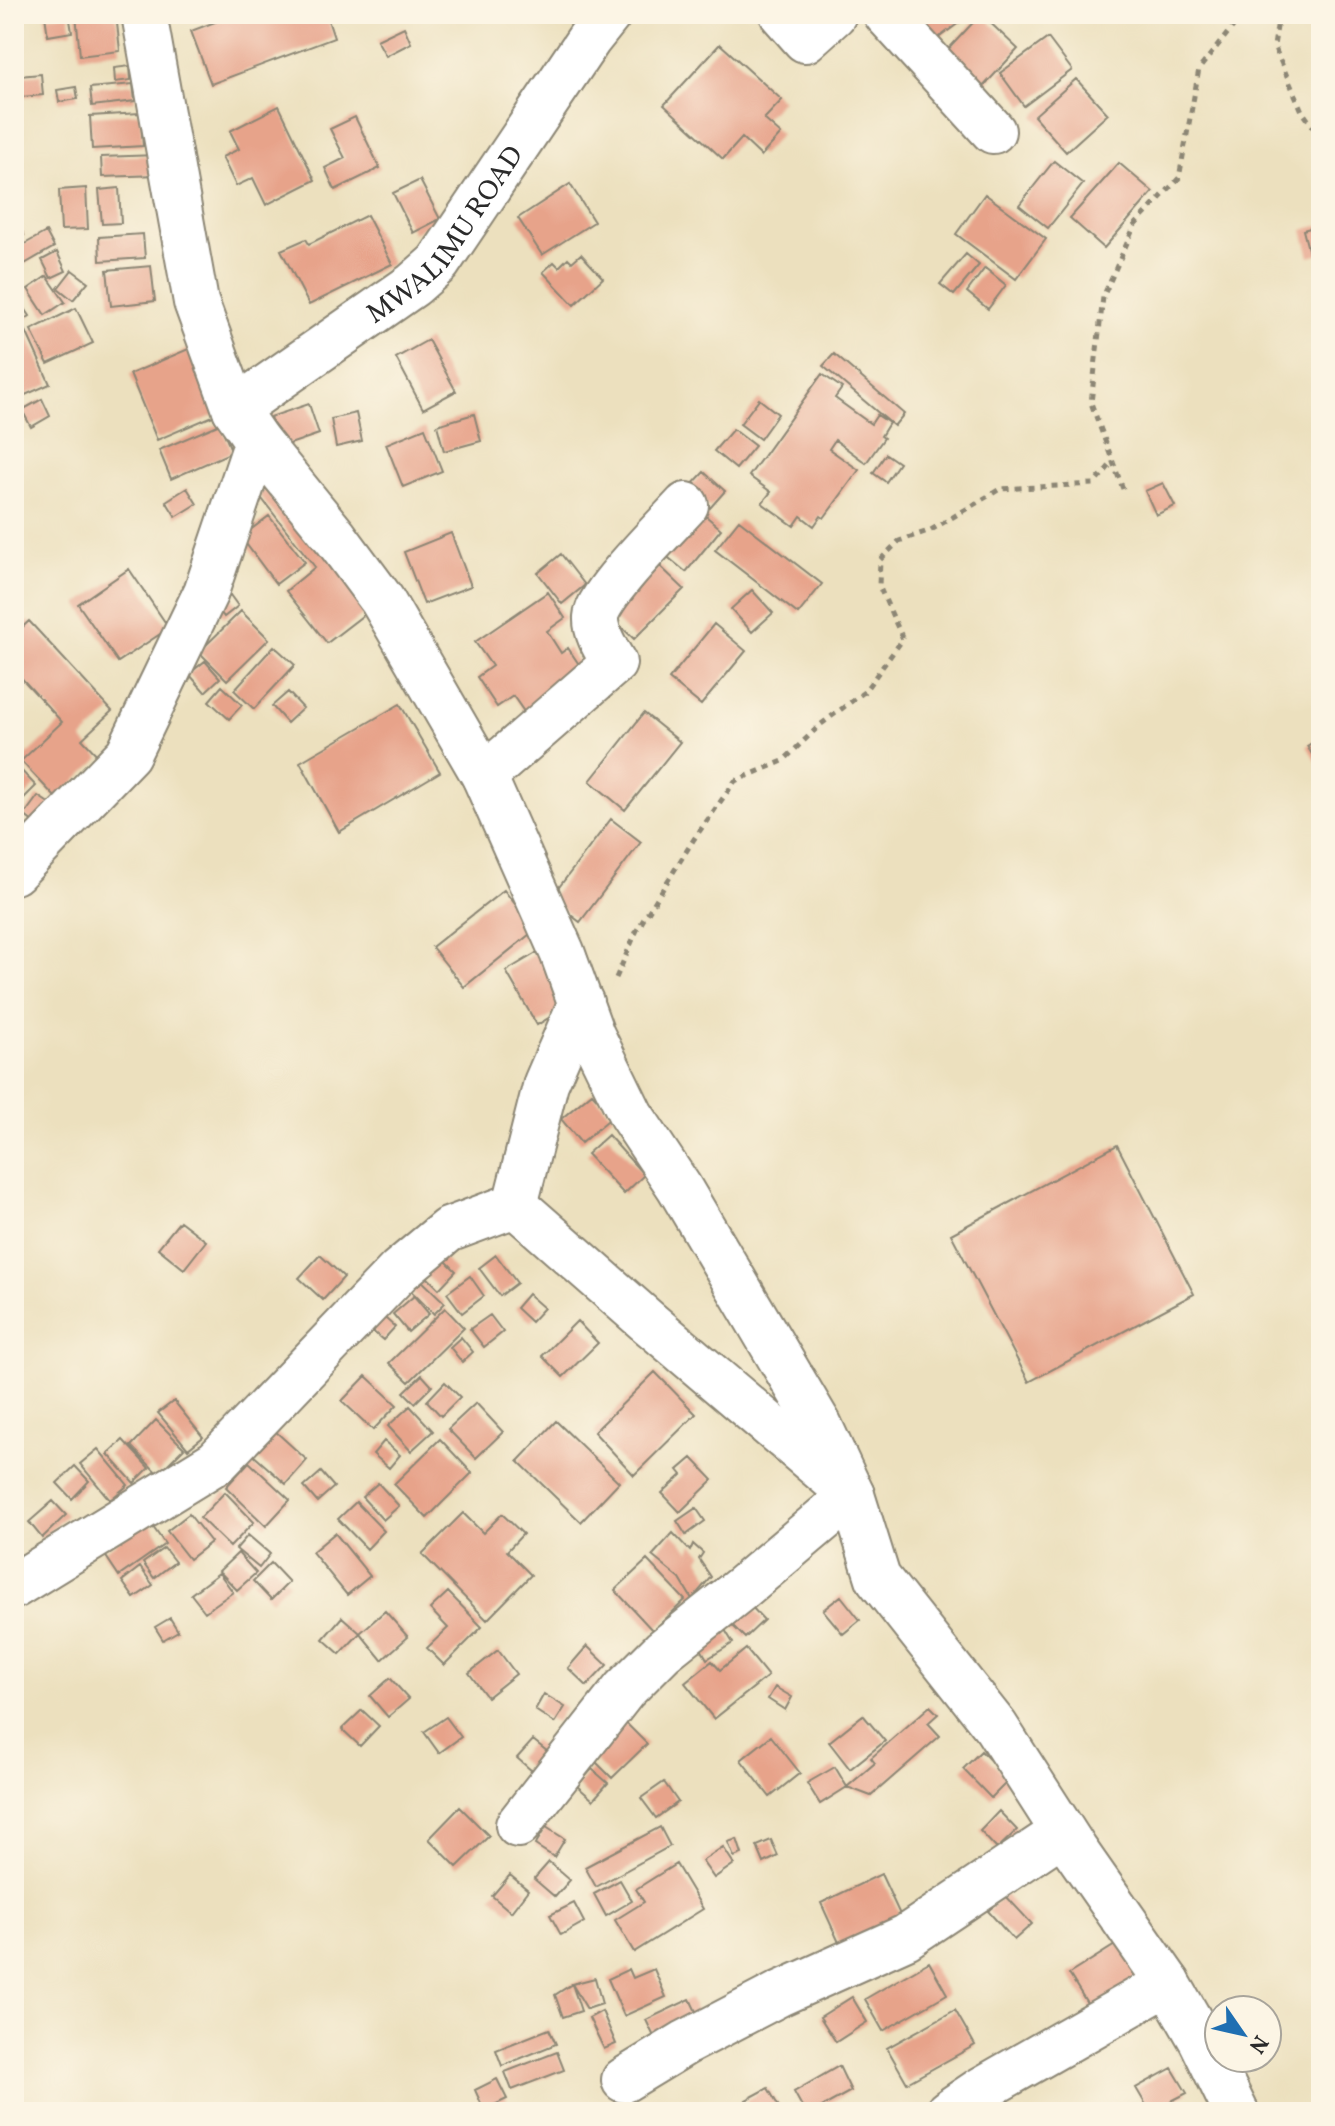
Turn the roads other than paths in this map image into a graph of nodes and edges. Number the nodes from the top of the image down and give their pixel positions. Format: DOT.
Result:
graph roads {
  1 [pos="144,14"];
  2 [pos="609,14"];
  3 [pos="782,14"];
  4 [pos="834,14"];
  5 [pos="886,14"];
  6 [pos="993,131"];
  7 [pos="246,425"];
  8 [pos="686,505"];
  9 [pos="484,776"];
  10 [pos="14,872"];
  11 [pos="586,1018"];
  12 [pos="515,1205"];
  13 [pos="852,1495"];
  14 [pos="14,1586"];
  15 [pos="518,1825"];
  16 [pos="1063,1832"];
  17 [pos="1168,1983"];
  18 [pos="624,2080"];
  19 [pos="948,2112"];
  20 [pos="1236,2112"];
  1 -- 7 [label="street"];
  2 -- 7 [label="street, MWALIMU ROAD"];
  3 -- 4 [label="street"];
  5 -- 6 [label="street"];
  7 -- 9 [label="street"];
  7 -- 10 [label="street"];
  8 -- 9 [label="street"];
  9 -- 11 [label="street"];
  11 -- 12 [label="street"];
  11 -- 13 [label="street"];
  12 -- 13 [label="street"];
  12 -- 14 [label="street"];
  13 -- 15 [label="street"];
  13 -- 16 [label="street"];
  16 -- 17 [label="street"];
  16 -- 18 [label="street"];
  17 -- 19 [label="street"];
  17 -- 20 [label="street"];
}
